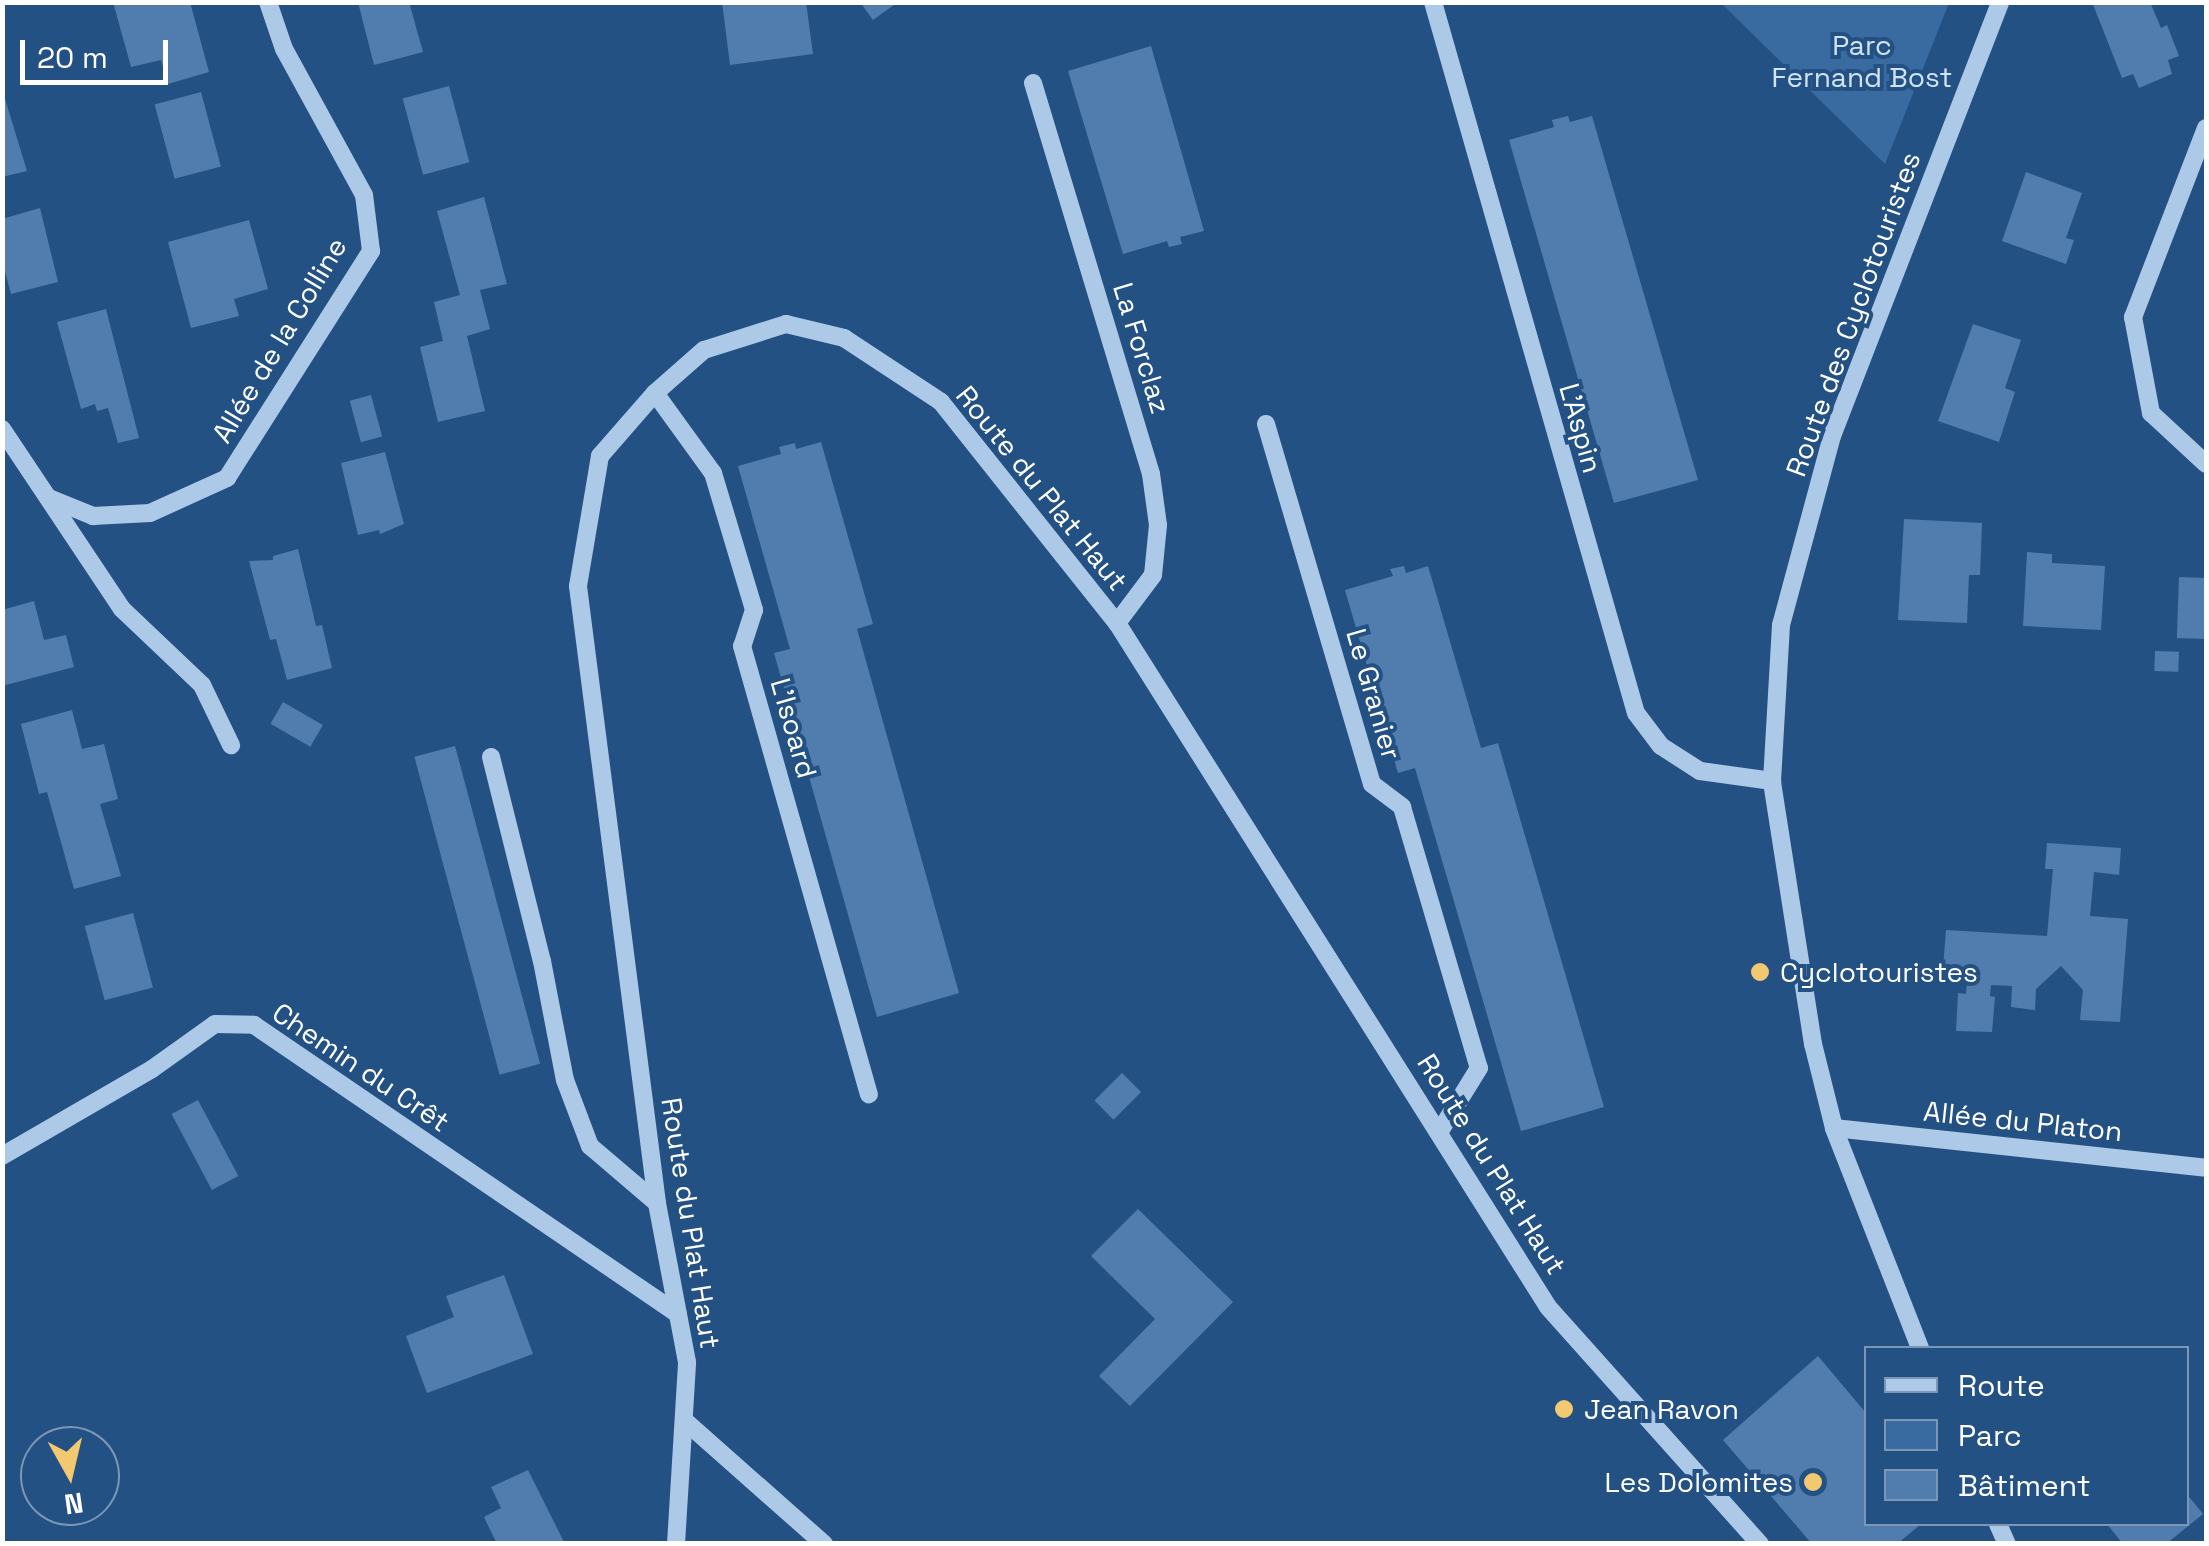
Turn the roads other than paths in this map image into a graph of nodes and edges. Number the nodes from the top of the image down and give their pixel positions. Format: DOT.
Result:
graph roads {
  1 [pos="268,2"];
  2 [pos="1433,2"];
  3 [pos="2000,2"];
  4 [pos="1033,83"];
  5 [pos="2206,128"];
  6 [pos="655,393"];
  7 [pos="1266,424"];
  8 [pos="2,430"];
  9 [pos="2206,464"];
  10 [pos="49,498"];
  11 [pos="1117,623"];
  12 [pos="231,745"];
  13 [pos="491,757"];
  14 [pos="1772,782"];
  15 [pos="869,1094"];
  16 [pos="1834,1128"];
  17 [pos="1440,1132"];
  18 [pos="2,1156"];
  19 [pos="2206,1168"];
  20 [pos="657,1203"];
  21 [pos="678,1314"];
  22 [pos="1919,1346"];
  23 [pos="685,1421"];
  24 [pos="676,1544"];
  25 [pos="824,1544"];
  26 [pos="1760,1544"];
  1 -- 10 [label="street, Allée de la Colline"];
  2 -- 14 [label="street, L'Aspin"];
  3 -- 14 [label="street, Route des Cyclotouristes"];
  4 -- 11 [label="street, La Forclaz"];
  5 -- 9 [label="street"];
  6 -- 11 [label="street, Route du Plat Haut"];
  6 -- 15 [label="street, L'Isoard"];
  6 -- 20 [label="street, Route du Plat Haut"];
  7 -- 17 [label="street, Le Granier"];
  8 -- 10 [label="street"];
  10 -- 12 [label="street"];
  11 -- 17 [label="street, Route du Plat Haut"];
  13 -- 20 [label="street"];
  14 -- 16 [label="street, Route des Cyclotouristes"];
  16 -- 19 [label="street, Allée du Platon"];
  16 -- 22 [label="street, Route des Cyclotouristes"];
  17 -- 26 [label="street, Route du Plat Haut"];
  18 -- 21 [label="street, Chemin du Crêt"];
  20 -- 21 [label="street, Route du Plat Haut"];
  21 -- 23 [label="street, Route du Plat Haut"];
  23 -- 24 [label="street, Route du Plat Haut"];
  23 -- 25 [label="street"];
}
